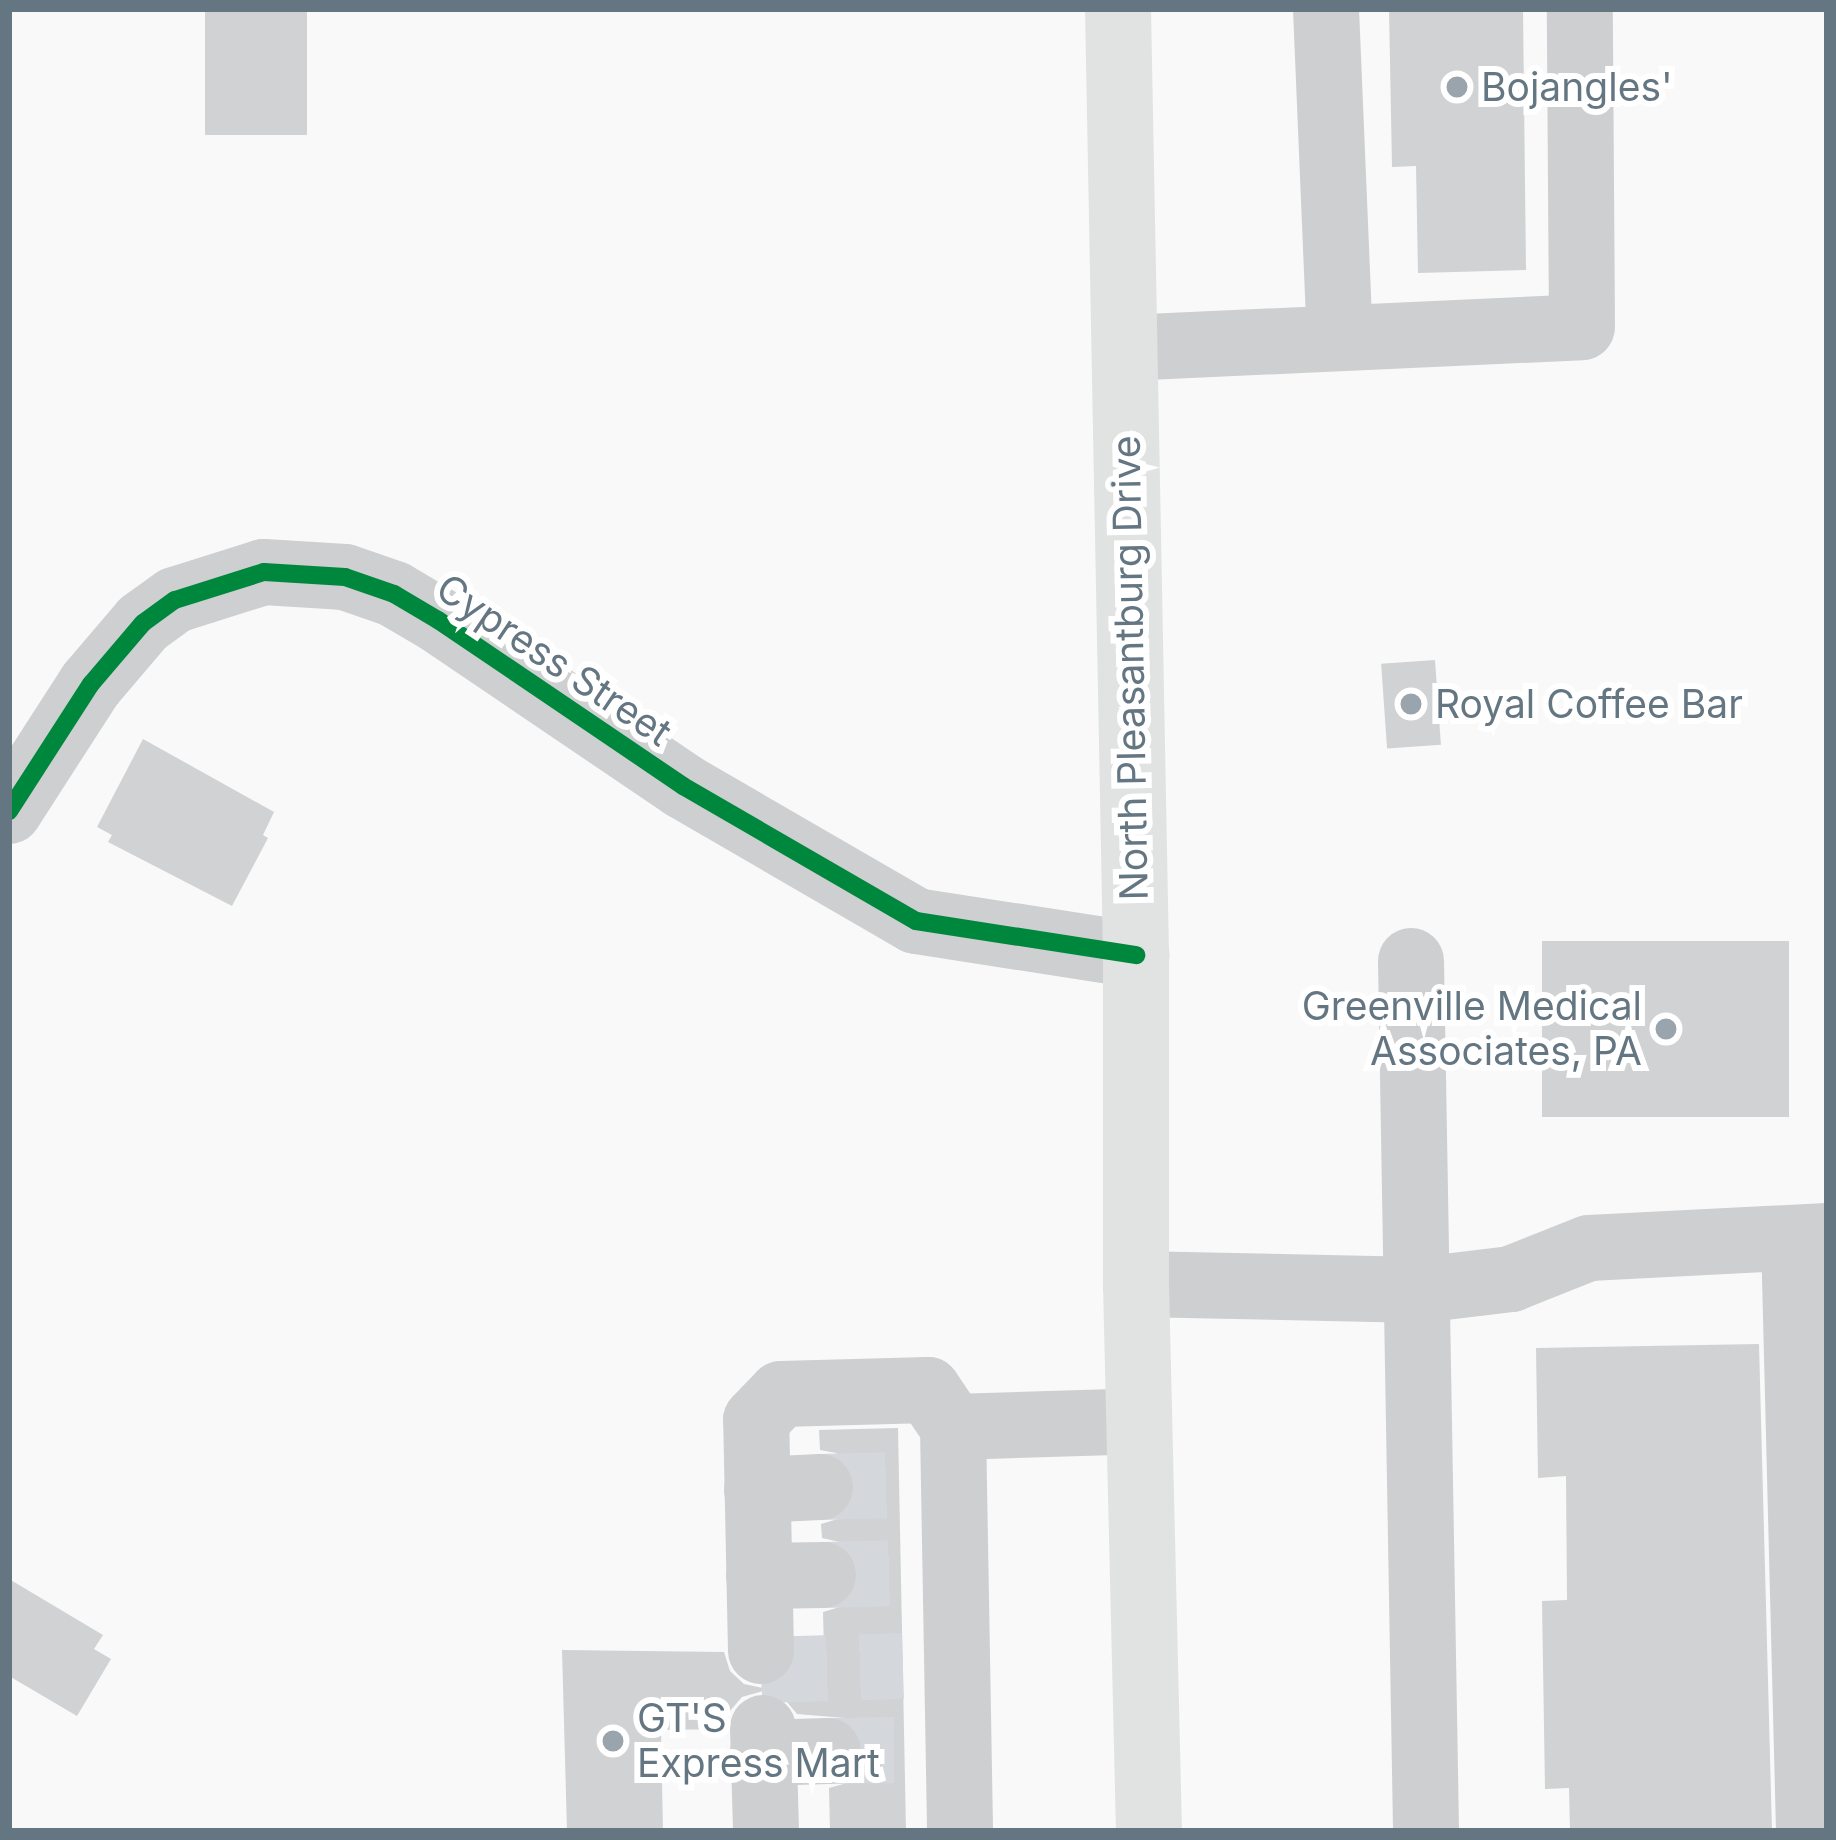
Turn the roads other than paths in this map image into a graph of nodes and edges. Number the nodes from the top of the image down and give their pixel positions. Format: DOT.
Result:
graph roads {
  1 [pos="1118,9"];
  2 [pos="1326,9"];
  3 [pos="1580,9"];
  4 [pos="1340,338"];
  5 [pos="1125,348"];
  6 [pos="9,811"];
  7 [pos="1136,955"];
  8 [pos="1411,961"];
  9 [pos="1810,1237"];
  10 [pos="1136,1283"];
  11 [pos="1420,1290"];
  12 [pos="1139,1420"];
  13 [pos="936,1465"];
  14 [pos="761,1651"];
  15 [pos="828,1751"];
  16 [pos="766,1831"];
  17 [pos="960,1831"];
  18 [pos="1149,1831"];
  19 [pos="1426,1831"];
  20 [pos="1809,1831"];
  1 -- 5 [label="main road, North Pleasantburg Drive"];
  2 -- 4 [label="street"];
  3 -- 4 [label="street"];
  4 -- 5 [label="street"];
  5 -- 7 [label="main road, North Pleasantburg Drive"];
  6 -- 7 [label="street, Cypress Street"];
  7 -- 10 [label="main road, North Pleasantburg Drive"];
  8 -- 11 [label="street"];
  9 -- 11 [label="street"];
  9 -- 20 [label="street"];
  10 -- 11 [label="street"];
  10 -- 12 [label="main road, North Pleasantburg Drive"];
  11 -- 19 [label="street"];
  12 -- 13 [label="street"];
  12 -- 18 [label="main road, North Pleasantburg Drive"];
  13 -- 14 [label="street"];
  13 -- 17 [label="street"];
  15 -- 16 [label="street"];
}
